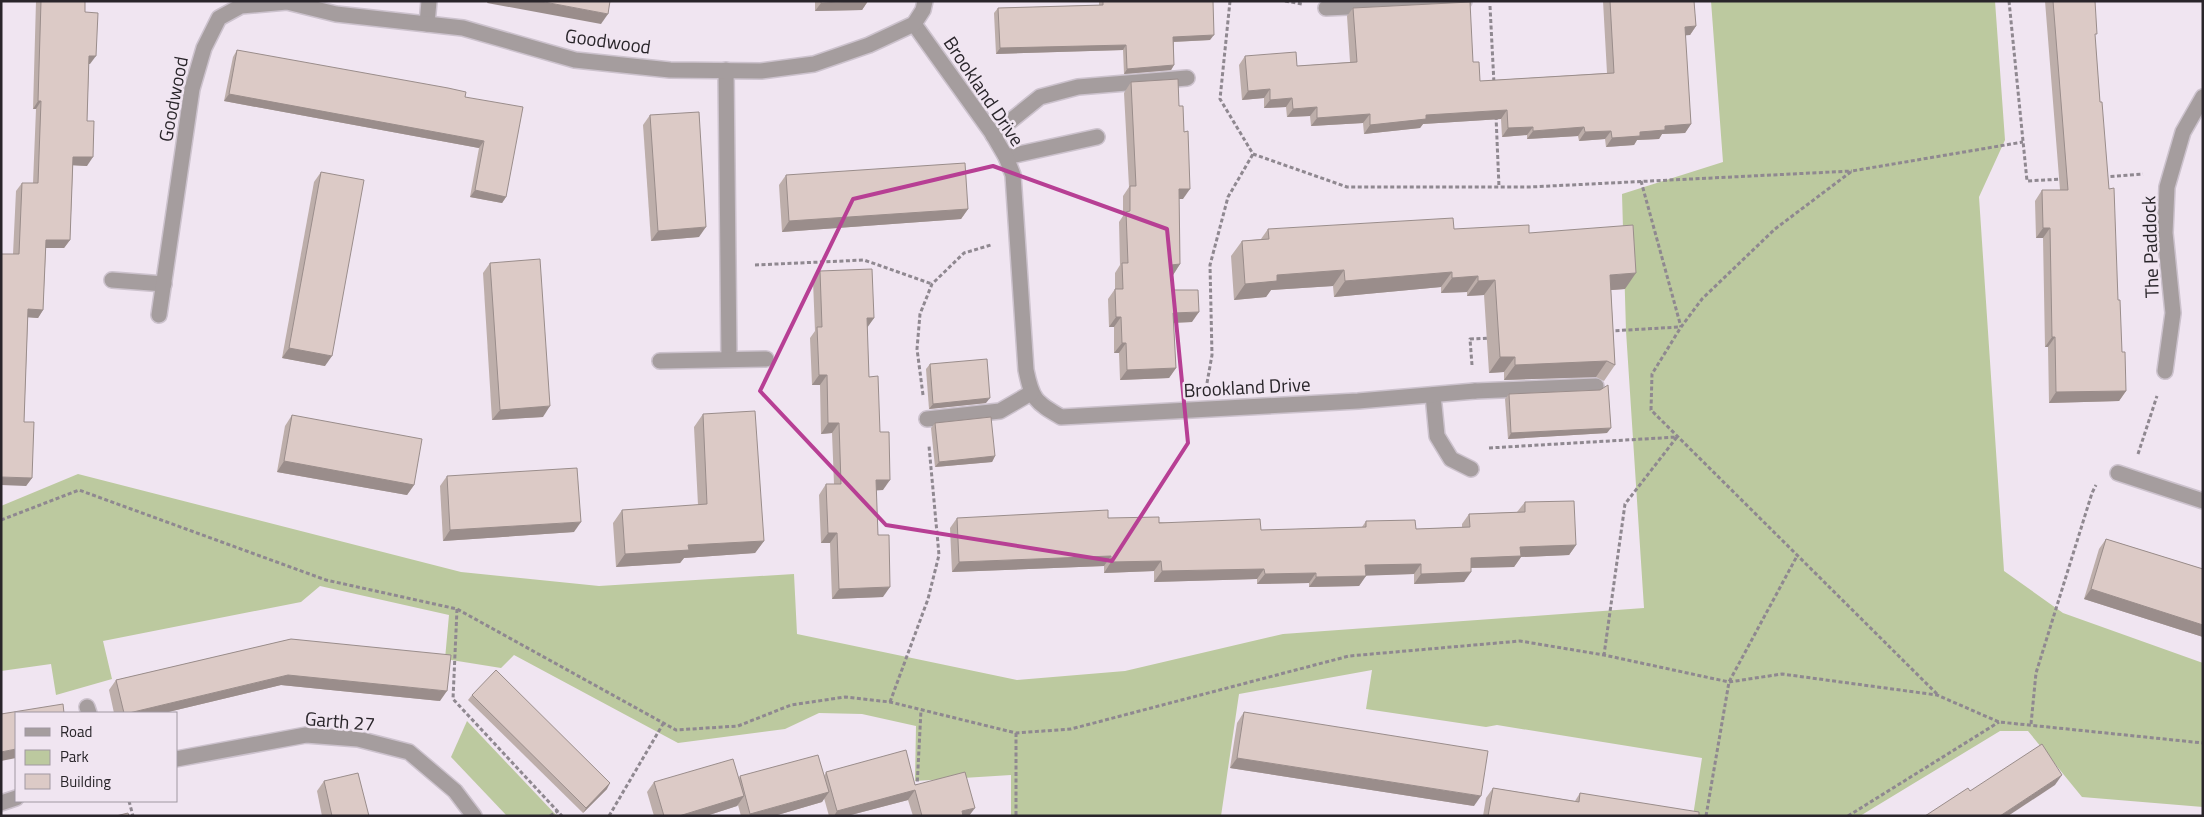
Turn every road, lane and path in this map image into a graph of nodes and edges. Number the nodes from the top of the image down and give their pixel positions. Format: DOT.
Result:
graph roads {
  1 [pos="429,1"];
  2 [pos="925,1"];
  3 [pos="1230,1"];
  4 [pos="1464,1"];
  5 [pos="1490,1"];
  6 [pos="2009,1"];
  7 [pos="1459,2"];
  8 [pos="1326,8"];
  9 [pos="427,24"];
  10 [pos="914,24"];
  11 [pos="726,70"];
  12 [pos="1187,78"];
  13 [pos="1494,89"];
  14 [pos="2203,97"];
  15 [pos="1495,109"];
  16 [pos="993,135"];
  17 [pos="1097,137"];
  18 [pos="2023,142"];
  19 [pos="1253,154"];
  20 [pos="1006,157"];
  21 [pos="1852,171"];
  22 [pos="2172,172"];
  23 [pos="2094,177"];
  24 [pos="2066,179"];
  25 [pos="1641,181"];
  26 [pos="1499,187"];
  27 [pos="1016,237"];
  28 [pos="728,266"];
  29 [pos="112,280"];
  30 [pos="164,284"];
  31 [pos="932,284"];
  32 [pos="159,315"];
  33 [pos="1681,327"];
  34 [pos="1604,332"];
  35 [pos="1499,338"];
  36 [pos="729,359"];
  37 [pos="766,359"];
  38 [pos="660,361"];
  39 [pos="2165,371"];
  40 [pos="1596,386"];
  41 [pos="1475,391"];
  42 [pos="1030,393"];
  43 [pos="1433,395"];
  44 [pos="1202,410"];
  45 [pos="927,419"];
  46 [pos="1677,437"];
  47 [pos="1446,451"];
  48 [pos="1471,469"];
  49 [pos="2124,475"];
  50 [pos="2203,501"];
  51 [pos="1,520"];
  52 [pos="1797,556"];
  53 [pos="457,609"];
  54 [pos="1604,655"];
  55 [pos="1729,682"];
  56 [pos="1937,694"];
  57 [pos="890,702"];
  58 [pos="921,710"];
  59 [pos="1999,722"];
  60 [pos="663,724"];
  61 [pos="2031,724"];
  62 [pos="1016,733"];
  63 [pos="2203,743"];
  64 [pos="178,759"];
  65 [pos="917,790"];
  66 [pos="15,798"];
  67 [pos="129,802"];
  68 [pos="1,803"];
  69 [pos="558,811"];
  70 [pos="133,816"];
  71 [pos="474,816"];
  72 [pos="550,816"];
  73 [pos="562,816"];
  74 [pos="609,816"];
  75 [pos="1016,816"];
  76 [pos="1706,816"];
  77 [pos="1848,816"];
  1 -- 9 [label="street"];
  2 -- 10 [label="street"];
  3 -- 19 [label="path"];
  4 -- 7 [label="street"];
  5 -- 13 [label="path"];
  6 -- 18 [label="path"];
  7 -- 8 [label="street"];
  9 -- 11 [label="street, Goodwood"];
  9 -- 30 [label="street, Goodwood"];
  10 -- 11 [label="street, Goodwood"];
  10 -- 16 [label="street, Brookland Drive"];
  11 -- 28 [label="street"];
  12 -- 16 [label="street"];
  14 -- 22 [label="street, The Paddock"];
  15 -- 26 [label="path"];
  16 -- 20 [label="street, Brookland Drive"];
  17 -- 20 [label="street"];
  18 -- 21 [label="path"];
  18 -- 24 [label="path"];
  19 -- 26 [label="path"];
  19 -- 44 [label="path"];
  20 -- 27 [label="street, Brookland Drive"];
  21 -- 25 [label="path"];
  21 -- 33 [label="path"];
  22 -- 23 [label="path"];
  22 -- 39 [label="street, The Paddock"];
  25 -- 26 [label="path"];
  25 -- 33 [label="path"];
  27 -- 31 [label="path"];
  27 -- 42 [label="street, Brookland Drive"];
  28 -- 31 [label="path"];
  28 -- 36 [label="street"];
  29 -- 30 [label="street"];
  30 -- 32 [label="street, Goodwood"];
  31 -- 45 [label="path"];
  33 -- 34 [label="path"];
  33 -- 46 [label="path"];
  35 -- 41 [label="path"];
  36 -- 37 [label="street"];
  36 -- 38 [label="street"];
  39 -- 49 [label="path"];
  40 -- 41 [label="street, Brookland Drive"];
  41 -- 43 [label="street, Brookland Drive"];
  42 -- 44 [label="street, Brookland Drive"];
  42 -- 45 [label="street"];
  43 -- 44 [label="street, Brookland Drive"];
  43 -- 47 [label="street"];
  45 -- 57 [label="path"];
  46 -- 47 [label="path"];
  46 -- 52 [label="path"];
  46 -- 54 [label="path"];
  47 -- 48 [label="street"];
  49 -- 50 [label="street"];
  49 -- 61 [label="path"];
  51 -- 53 [label="path"];
  52 -- 55 [label="path"];
  52 -- 56 [label="path"];
  53 -- 60 [label="path"];
  53 -- 69 [label="path"];
  54 -- 55 [label="path"];
  54 -- 62 [label="path"];
  55 -- 56 [label="path"];
  55 -- 76 [label="path"];
  56 -- 59 [label="path"];
  57 -- 58 [label="path"];
  57 -- 60 [label="path"];
  58 -- 62 [label="path"];
  58 -- 65 [label="path"];
  59 -- 61 [label="path"];
  59 -- 77 [label="path"];
  60 -- 74 [label="path"];
  61 -- 63 [label="path"];
  62 -- 75 [label="path"];
  64 -- 71 [label="street, Garth 27"];
  66 -- 68 [label="street"];
  67 -- 70 [label="path"];
  69 -- 72 [label="path"];
  69 -- 73 [label="path"];
}
